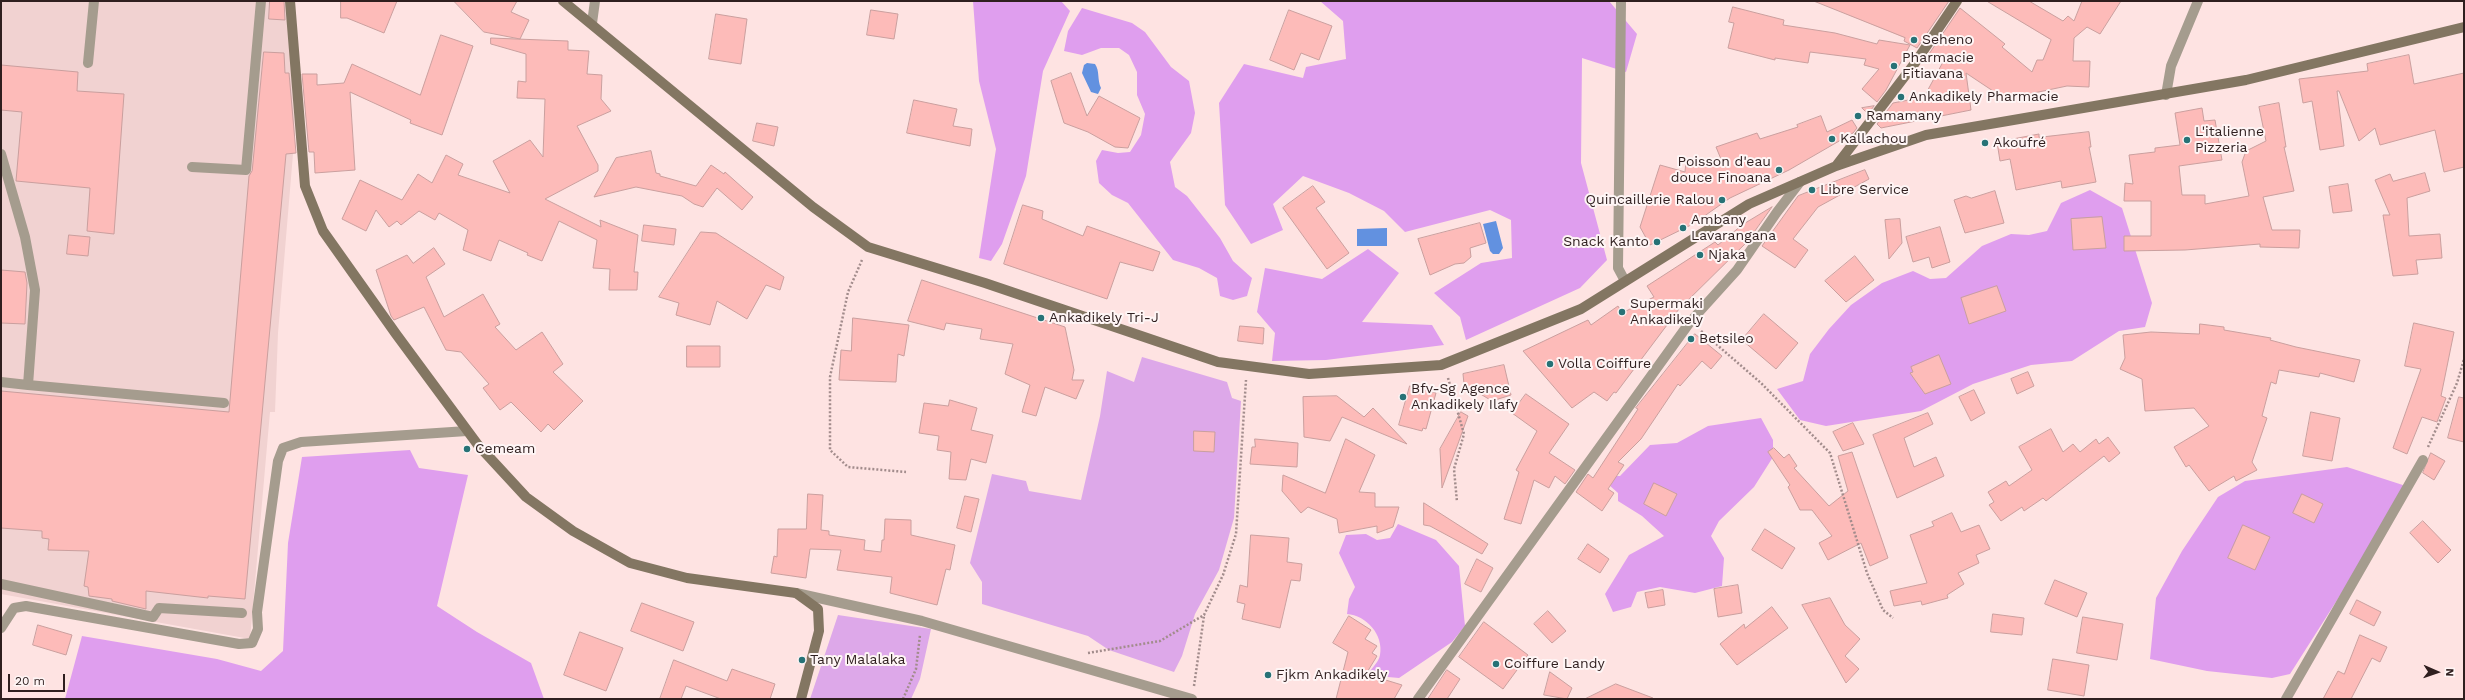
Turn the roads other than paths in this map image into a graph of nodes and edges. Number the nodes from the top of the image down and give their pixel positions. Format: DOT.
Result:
graph roads {
  1 [pos="94,1"];
  2 [pos="261,1"];
  3 [pos="290,1"];
  4 [pos="563,1"];
  5 [pos="595,1"];
  6 [pos="1621,1"];
  7 [pos="1957,1"];
  8 [pos="2198,1"];
  9 [pos="592,23"];
  10 [pos="2464,27"];
  11 [pos="88,63"];
  12 [pos="2166,95"];
  13 [pos="1,154"];
  14 [pos="1836,166"];
  15 [pos="192,167"];
  16 [pos="1800,182"];
  17 [pos="1625,281"];
  18 [pos="1,382"];
  19 [pos="28,385"];
  20 [pos="224,403"];
  21 [pos="467,431"];
  22 [pos="2423,460"];
  23 [pos="1,584"];
  24 [pos="796,593"];
  25 [pos="242,613"];
  26 [pos="1,628"];
  27 [pos="801,699"];
  28 [pos="1192,699"];
  29 [pos="1418,699"];
  30 [pos="2286,699"];
  1 -- 11 [label="street"];
  2 -- 15 [label="street"];
  3 -- 21 [label="main road"];
  4 -- 9 [label="main road"];
  5 -- 9 [label="street"];
  6 -- 17 [label="street"];
  7 -- 14 [label="main road"];
  8 -- 12 [label="street"];
  9 -- 17 [label="main road"];
  10 -- 12 [label="main road"];
  12 -- 14 [label="main road"];
  13 -- 19 [label="street"];
  14 -- 16 [label="main road"];
  16 -- 17 [label="main road"];
  16 -- 29 [label="street"];
  18 -- 19 [label="street"];
  19 -- 20 [label="street"];
  21 -- 24 [label="main road"];
  21 -- 26 [label="street"];
  22 -- 30 [label="street"];
  23 -- 25 [label="street"];
  24 -- 27 [label="main road"];
  24 -- 28 [label="street"];
}
